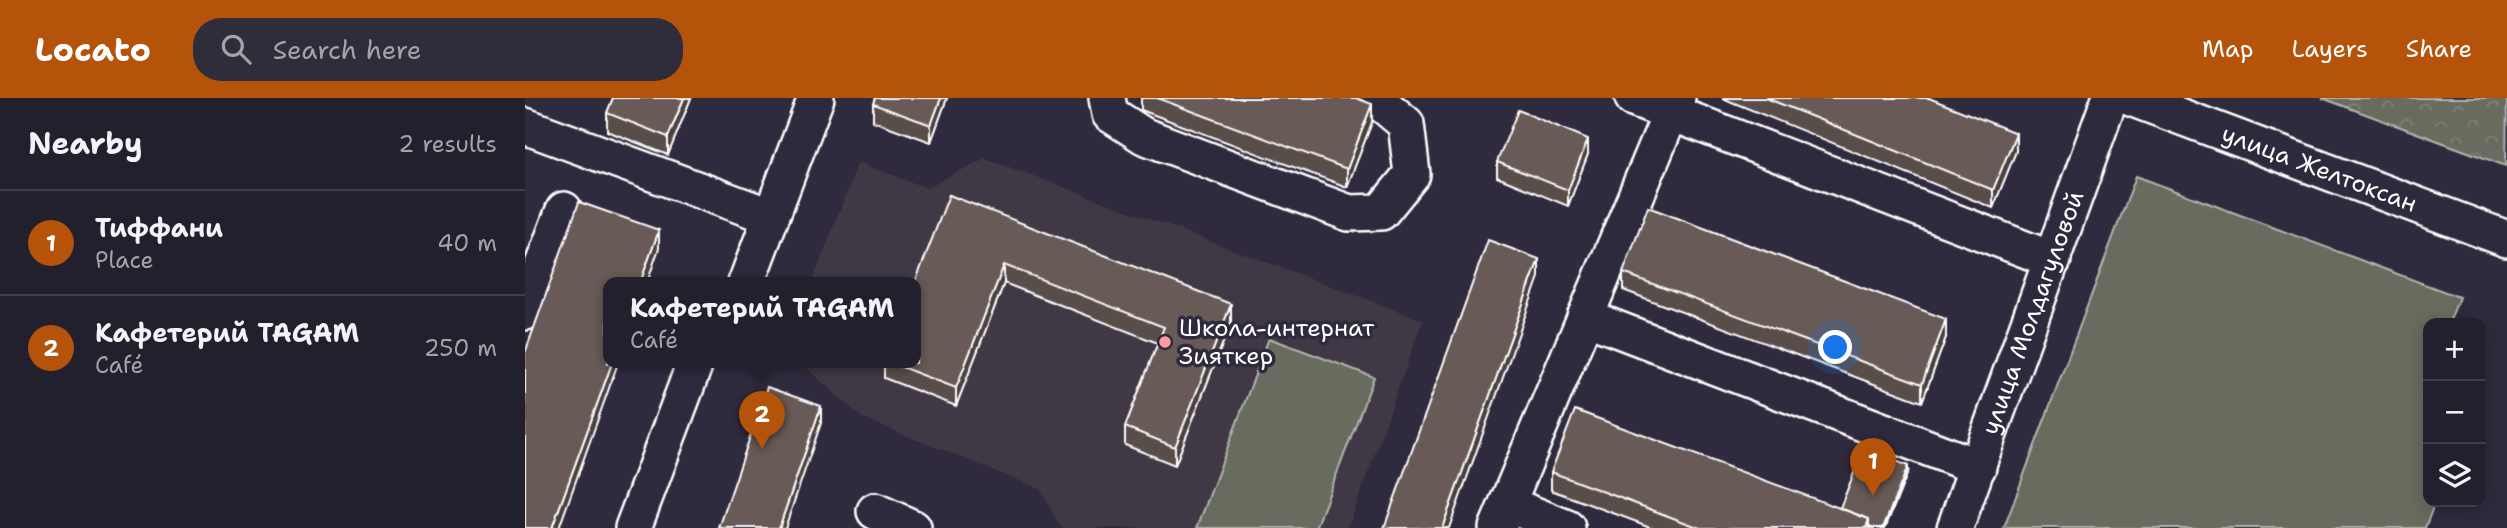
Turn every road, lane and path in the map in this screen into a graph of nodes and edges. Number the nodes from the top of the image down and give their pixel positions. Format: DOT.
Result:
graph roads {
  1 [pos="796,98"];
  2 [pos="815,98"];
  3 [pos="1107,98"];
  4 [pos="1375,98"];
  5 [pos="1633,98"];
  6 [pos="2110,98"];
  7 [pos="2131,98"];
  8 [pos="1674,105"];
  9 [pos="527,131"];
  10 [pos="564,210"];
  11 [pos="753,210"];
  12 [pos="2507,239"];
  13 [pos="2053,260"];
  14 [pos="728,277"];
  15 [pos="747,277"];
  16 [pos="525,312"];
  17 [pos="1585,317"];
  18 [pos="693,368"];
  19 [pos="713,368"];
  20 [pos="1978,467"];
  21 [pos="875,511"];
  22 [pos="1502,516"];
  23 [pos="633,528"];
  24 [pos="654,528"];
  25 [pos="913,528"];
  26 [pos="1567,528"];
  27 [pos="1955,528"];
  1 -- 11 [label="street"];
  2 -- 15 [label="street"];
  3 -- 4 [label="street"];
  5 -- 8 [label="street"];
  6 -- 13 [label="street, улица Молдагуловой"];
  7 -- 12 [label="street, улица Желтоксан"];
  8 -- 13 [label="street"];
  8 -- 17 [label="street"];
  9 -- 11 [label="street"];
  10 -- 16 [label="street"];
  11 -- 14 [label="street"];
  13 -- 20 [label="street, улица Молдагуловой"];
  17 -- 20 [label="street"];
  17 -- 22 [label="street"];
  18 -- 23 [label="street"];
  19 -- 24 [label="street"];
  20 -- 27 [label="street, улица Молдагуловой"];
  21 -- 25 [label="street"];
  22 -- 26 [label="street"];
}
